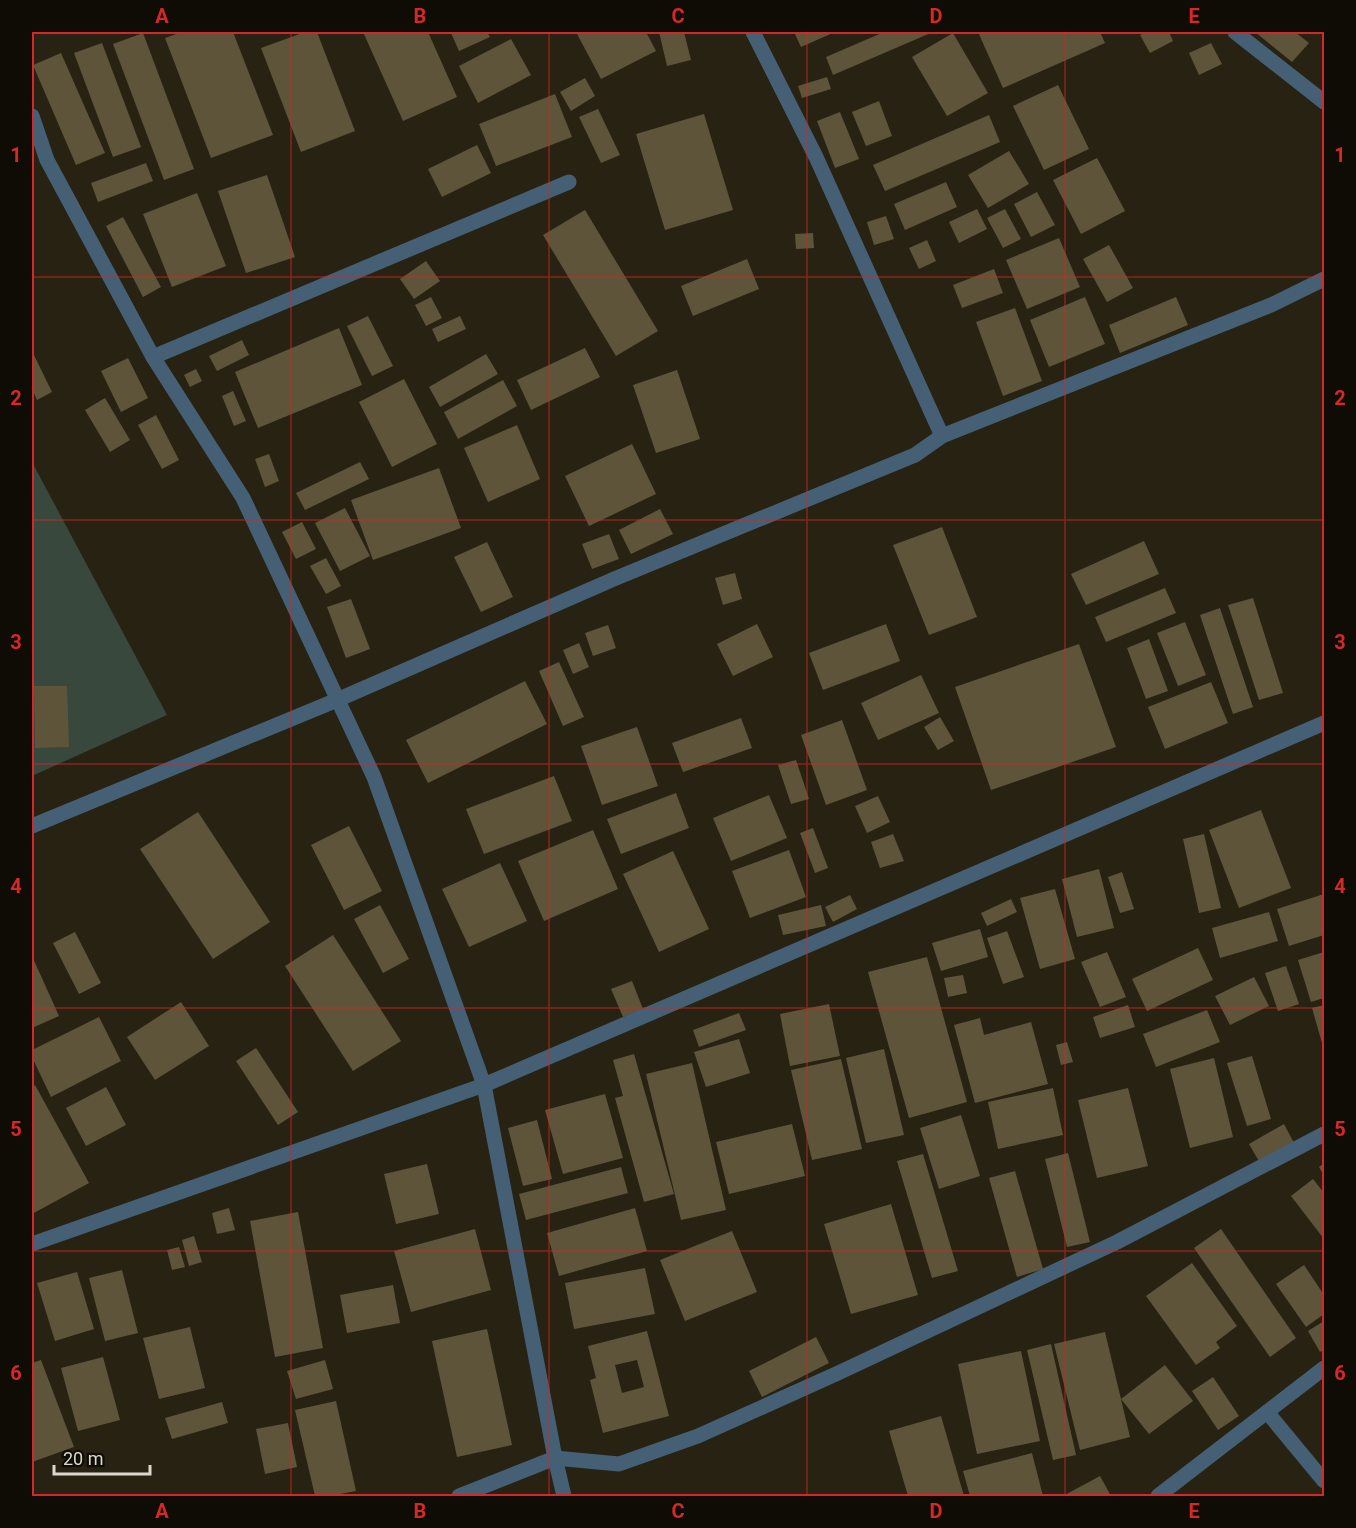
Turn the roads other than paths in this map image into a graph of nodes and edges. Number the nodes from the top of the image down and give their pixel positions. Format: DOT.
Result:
graph roads {
  1 [pos="753,32"];
  2 [pos="1235,32"];
  3 [pos="1324,102"];
  4 [pos="32,116"];
  5 [pos="569,182"];
  6 [pos="1324,279"];
  7 [pos="153,357"];
  8 [pos="942,436"];
  9 [pos="337,700"];
  10 [pos="1324,723"];
  11 [pos="32,826"];
  12 [pos="484,1085"];
  13 [pos="1324,1134"];
  14 [pos="32,1244"];
  15 [pos="1324,1368"];
  16 [pos="1267,1412"];
  17 [pos="555,1458"];
  18 [pos="1324,1481"];
  19 [pos="459,1497"];
  20 [pos="564,1497"];
  21 [pos="1158,1497"];
  1 -- 8 [label="street"];
  2 -- 3 [label="street"];
  4 -- 7 [label="street"];
  5 -- 7 [label="street"];
  6 -- 8 [label="street"];
  7 -- 9 [label="street"];
  8 -- 9 [label="street"];
  9 -- 11 [label="street"];
  9 -- 12 [label="street"];
  10 -- 12 [label="street"];
  12 -- 14 [label="street"];
  12 -- 17 [label="street"];
  13 -- 17 [label="street"];
  15 -- 16 [label="street"];
  16 -- 18 [label="street"];
  16 -- 21 [label="street"];
  17 -- 19 [label="street"];
  17 -- 20 [label="street"];
}
